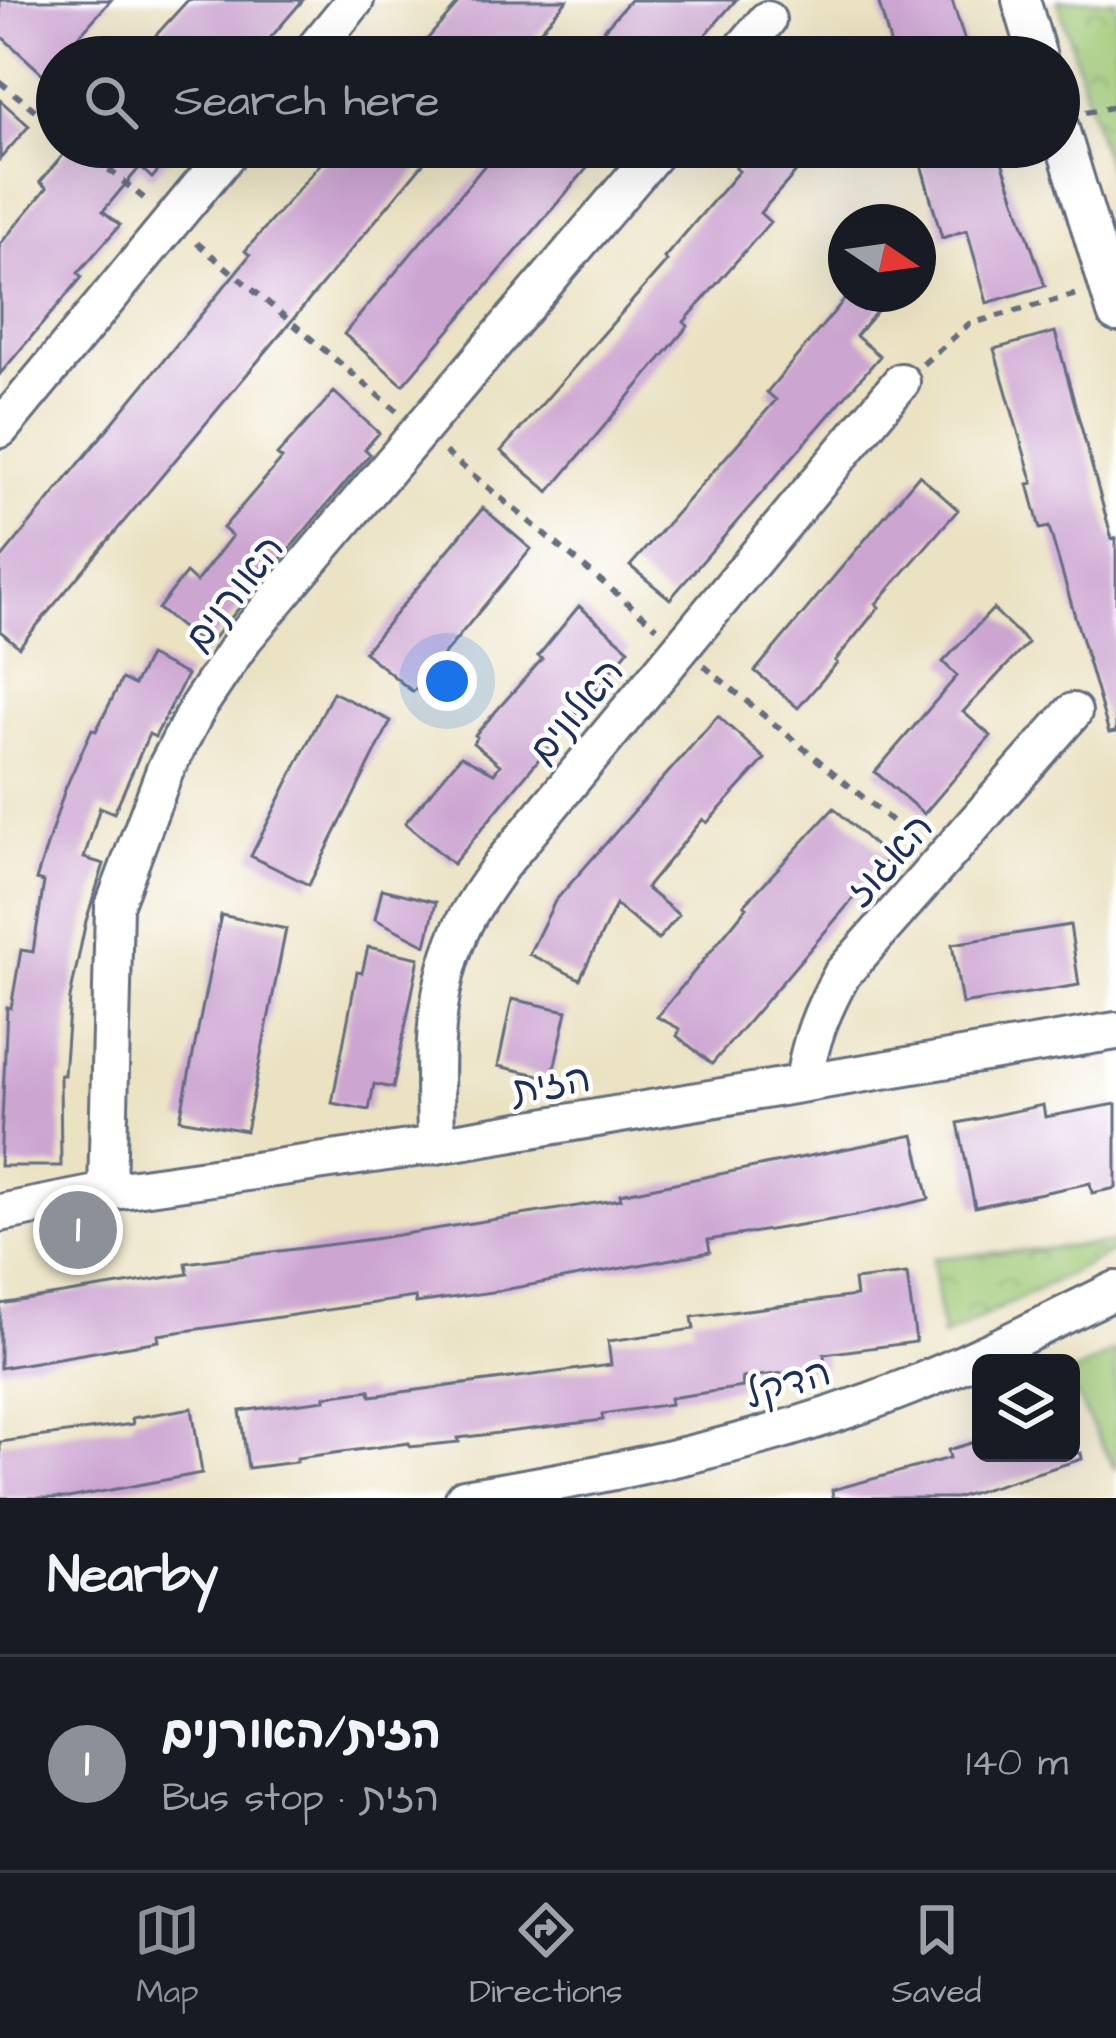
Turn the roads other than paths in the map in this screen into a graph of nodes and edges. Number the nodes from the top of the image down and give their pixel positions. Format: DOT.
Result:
graph roads {
  1 [pos="355,0"];
  2 [pos="1021,0"];
  3 [pos="767,20"];
  4 [pos="325,36"];
  5 [pos="754,36"];
  6 [pos="1032,36"];
  7 [pos="216,168"];
  8 [pos="642,168"];
  9 [pos="1072,168"];
  10 [pos="1112,299"];
  11 [pos="902,382"];
  12 [pos="0,429"];
  13 [pos="1073,712"];
  14 [pos="1116,1031"];
  15 [pos="803,1083"];
  16 [pos="436,1145"];
  17 [pos="106,1192"];
  18 [pos="0,1214"];
  19 [pos="1116,1290"];
  20 [pos="464,1498"];
  1 -- 4 [label="street"];
  2 -- 6 [label="street"];
  3 -- 5 [label="street"];
  7 -- 12 [label="street"];
  8 -- 17 [label="street, האורנים"];
  9 -- 10 [label="street"];
  11 -- 16 [label="street, האלונים"];
  13 -- 15 [label="street, האגוז"];
  14 -- 15 [label="street, הזית"];
  15 -- 16 [label="street, הזית"];
  16 -- 17 [label="street, הזית"];
  17 -- 18 [label="street, הזית"];
  19 -- 20 [label="street, הדקל"];
}
